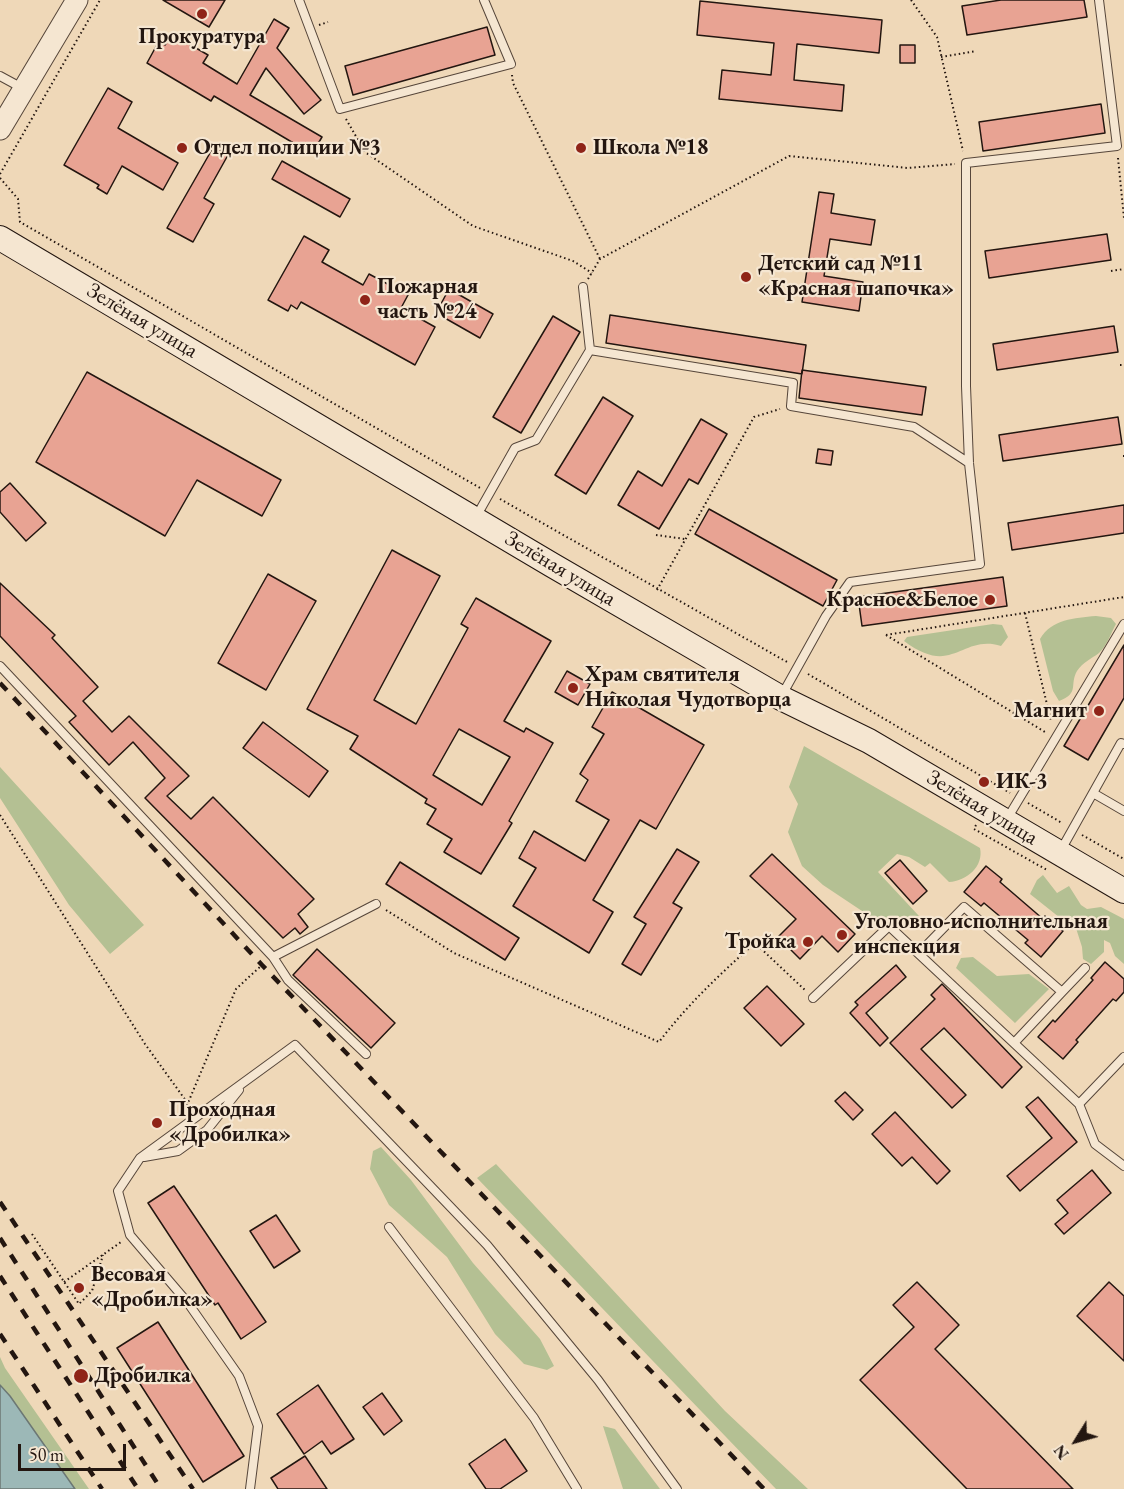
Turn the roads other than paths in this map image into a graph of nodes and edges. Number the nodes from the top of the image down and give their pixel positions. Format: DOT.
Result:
graph roads {
  1 [pos="77,0"];
  2 [pos="299,0"];
  3 [pos="484,0"];
  4 [pos="1099,0"];
  5 [pos="0,76"];
  6 [pos="24,89"];
  7 [pos="0,129"];
  8 [pos="0,238"];
  9 [pos="583,287"];
  10 [pos="590,350"];
  11 [pos="969,463"];
  12 [pos="475,519"];
  13 [pos="1124,624"];
  14 [pos="0,666"];
  15 [pos="781,698"];
  16 [pos="1123,742"];
  17 [pos="1093,793"];
  18 [pos="1124,811"];
  19 [pos="1006,822"];
  20 [pos="1059,853"];
  21 [pos="1124,891"];
  22 [pos="376,904"];
  23 [pos="919,953"];
  24 [pos="273,957"];
  25 [pos="1085,968"];
  26 [pos="1062,992"];
  27 [pos="813,998"];
  28 [pos="1015,1042"];
  29 [pos="366,1054"];
  30 [pos="1124,1057"];
  31 [pos="244,1082"];
  32 [pos="1079,1104"];
  33 [pos="140,1158"];
  34 [pos="1124,1166"];
  35 [pos="390,1227"];
  36 [pos="250,1489"];
  37 [pos="577,1489"];
  38 [pos="677,1489"];
  1 -- 6 [label="street"];
  2 -- 3 [label="lane"];
  4 -- 11 [label="lane"];
  5 -- 6 [label="lane"];
  6 -- 7 [label="street"];
  8 -- 12 [label="main road, Зелёная улица"];
  9 -- 10 [label="lane"];
  10 -- 11 [label="lane"];
  10 -- 12 [label="lane"];
  11 -- 15 [label="lane"];
  12 -- 15 [label="main road, Зелёная улица"];
  13 -- 19 [label="lane"];
  14 -- 24 [label="lane"];
  15 -- 19 [label="main road, Зелёная улица"];
  16 -- 17 [label="lane"];
  17 -- 18 [label="lane"];
  17 -- 20 [label="lane"];
  19 -- 20 [label="main road, Зелёная улица"];
  20 -- 21 [label="main road, Зелёная улица"];
  22 -- 24 [label="lane"];
  23 -- 26 [label="lane"];
  23 -- 27 [label="lane"];
  23 -- 28 [label="lane"];
  24 -- 29 [label="lane"];
  25 -- 26 [label="lane"];
  26 -- 28 [label="lane"];
  28 -- 32 [label="lane"];
  30 -- 32 [label="lane"];
  31 -- 33 [label="lane"];
  31 -- 33 [label="lane"];
  31 -- 38 [label="lane"];
  32 -- 34 [label="lane"];
  33 -- 36 [label="lane"];
  35 -- 37 [label="lane"];
}
